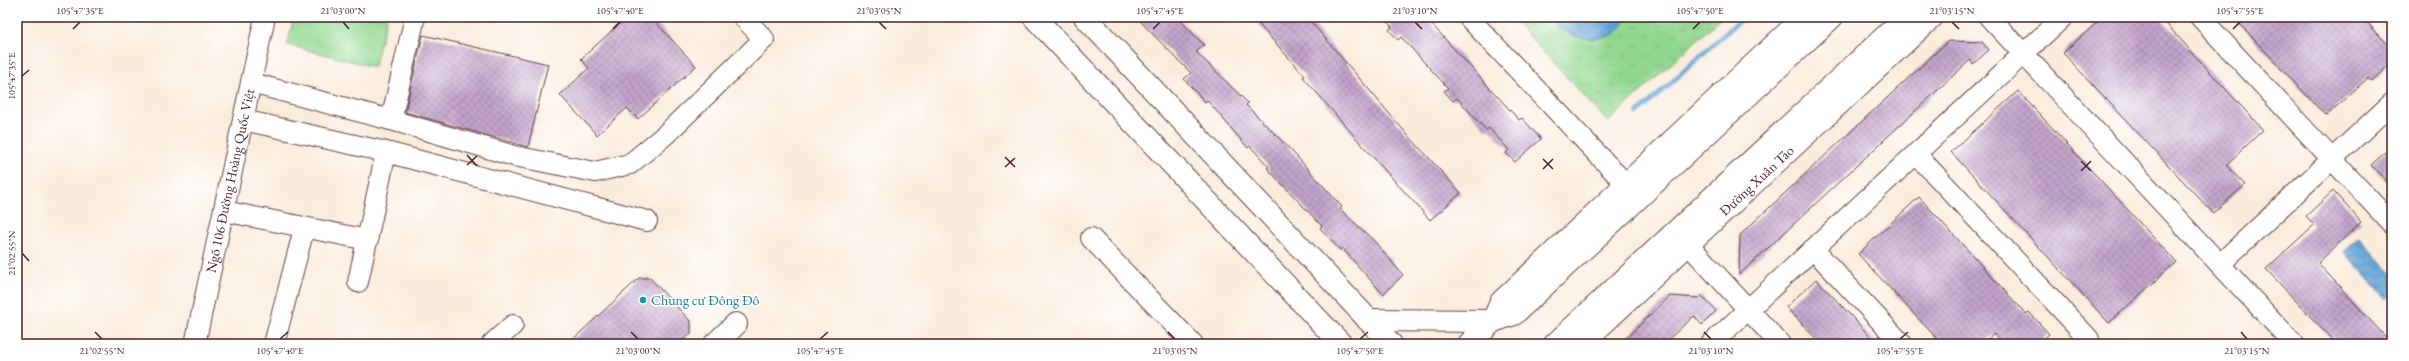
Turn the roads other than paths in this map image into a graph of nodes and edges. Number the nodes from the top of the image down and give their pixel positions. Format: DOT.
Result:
graph roads {
  1 [pos="265,17"];
  2 [pos="415,17"];
  3 [pos="743,17"];
  4 [pos="1034,17"];
  5 [pos="1085,17"];
  6 [pos="1468,17"];
  7 [pos="1804,17"];
  8 [pos="1832,17"];
  9 [pos="1906,17"];
  10 [pos="1932,17"];
  11 [pos="1989,17"];
  12 [pos="2063,17"];
  13 [pos="2200,17"];
  14 [pos="2024,54"];
  15 [pos="251,83"];
  16 [pos="2392,103"];
  17 [pos="243,120"];
  18 [pos="392,120"];
  19 [pos="386,152"];
  20 [pos="1916,154"];
  21 [pos="2332,160"];
  22 [pos="1632,191"];
  23 [pos="224,210"];
  24 [pos="647,221"];
  25 [pos="2392,224"];
  26 [pos="304,229"];
  27 [pos="1091,238"];
  28 [pos="1682,238"];
  29 [pos="368,240"];
  30 [pos="1813,249"];
  31 [pos="2220,264"];
  32 [pos="358,282"];
  33 [pos="1748,310"];
  34 [pos="1368,320"];
  35 [pos="1494,321"];
  36 [pos="736,324"];
  37 [pos="513,325"];
  38 [pos="2089,339"];
  39 [pos="1475,342"];
  40 [pos="195,344"];
  41 [pos="274,344"];
  42 [pos="492,344"];
  43 [pos="715,344"];
  44 [pos="1193,344"];
  45 [pos="1341,344"];
  46 [pos="1391,344"];
  47 [pos="1555,344"];
  48 [pos="1581,344"];
  49 [pos="1711,344"];
  50 [pos="1780,344"];
  51 [pos="1902,344"];
  52 [pos="2294,344"];
  1 -- 15 [label="street, Ngõ 106 Đường Hoàng Quốc Việt"];
  2 -- 18 [label="street"];
  3 -- 18 [label="street"];
  4 -- 45 [label="main road"];
  5 -- 34 [label="main road"];
  6 -- 22 [label="street"];
  7 -- 22 [label="main road"];
  8 -- 22 [label="main road"];
  9 -- 28 [label="main road, Đường Xuân Tảo"];
  10 -- 28 [label="main road, Đường Xuân Tảo"];
  11 -- 14 [label="street"];
  12 -- 14 [label="street"];
  13 -- 21 [label="street"];
  14 -- 20 [label="street"];
  14 -- 31 [label="street"];
  15 -- 17 [label="street, Ngõ 106 Đường Hoàng Quốc Việt"];
  15 -- 18 [label="street"];
  16 -- 21 [label="street"];
  17 -- 19 [label="street"];
  17 -- 23 [label="street, Ngõ 106 Đường Hoàng Quốc Việt"];
  19 -- 24 [label="street"];
  19 -- 29 [label="street"];
  20 -- 30 [label="street"];
  20 -- 38 [label="street"];
  21 -- 25 [label="street"];
  21 -- 31 [label="street"];
  22 -- 35 [label="main road"];
  23 -- 26 [label="street"];
  23 -- 40 [label="street, Ngõ 106 Đường Hoàng Quốc Việt"];
  26 -- 29 [label="street"];
  26 -- 41 [label="street"];
  27 -- 44 [label="street"];
  28 -- 33 [label="street"];
  28 -- 47 [label="main road, Đường Xuân Tảo"];
  28 -- 48 [label="main road, Đường Xuân Tảo"];
  29 -- 32 [label="street"];
  30 -- 33 [label="street"];
  30 -- 51 [label="street"];
  31 -- 52 [label="street"];
  33 -- 49 [label="street"];
  33 -- 50 [label="street"];
  34 -- 35 [label="main road"];
  34 -- 46 [label="main road"];
  35 -- 39 [label="main road"];
  36 -- 43 [label="main road"];
  37 -- 42 [label="street"];
}
